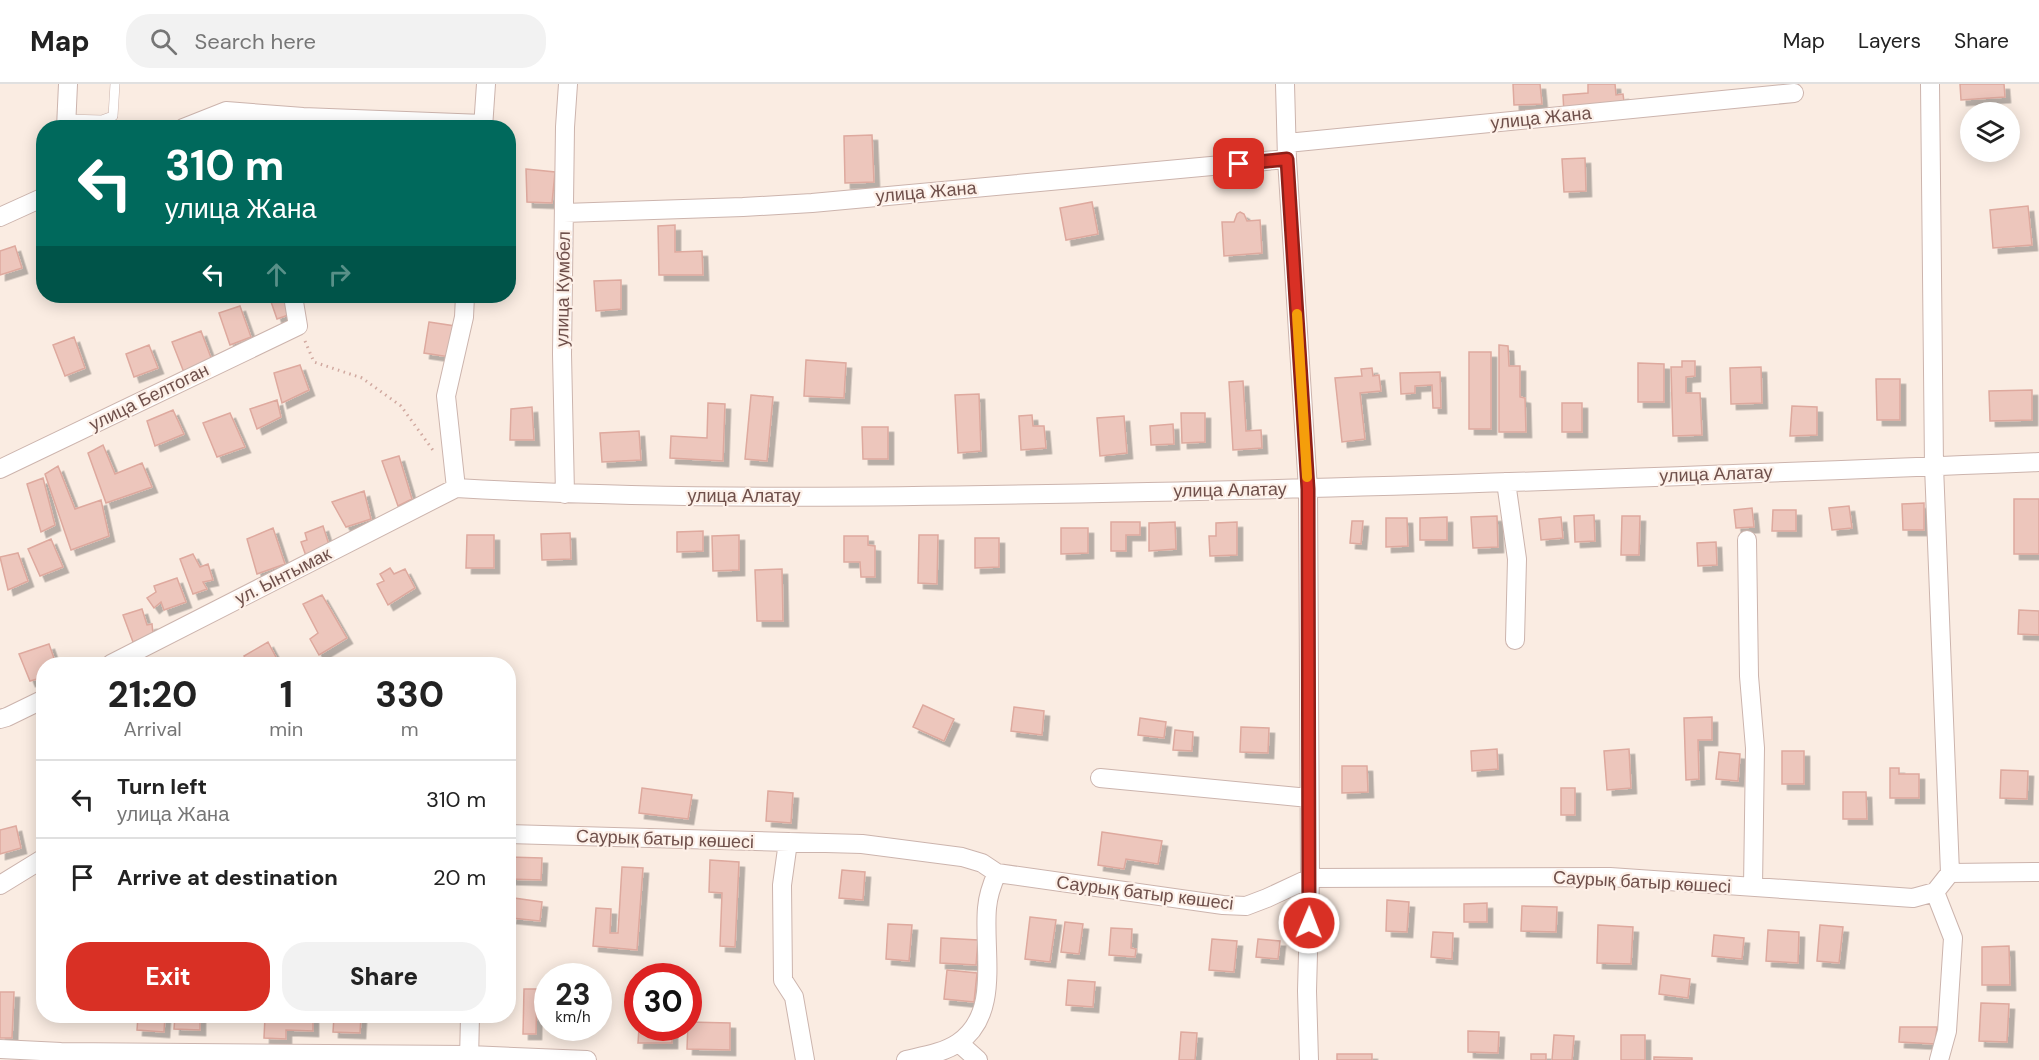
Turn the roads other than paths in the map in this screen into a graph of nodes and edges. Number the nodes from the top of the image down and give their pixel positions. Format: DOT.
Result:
graph roads {
  1 [pos="68,84"];
  2 [pos="115,84"];
  3 [pos="486,84"];
  4 [pos="568,84"];
  5 [pos="1286,84"];
  6 [pos="1930,84"];
  7 [pos="1794,93"];
  8 [pos="230,119"];
  9 [pos="66,120"];
  10 [pos="102,120"];
  11 [pos="363,120"];
  12 [pos="483,120"];
  13 [pos="1287,151"];
  14 [pos="36,201"];
  15 [pos="564,213"];
  16 [pos="0,217"];
  17 [pos="294,303"];
  18 [pos="465,303"];
  19 [pos="2039,462"];
  20 [pos="1934,466"];
  21 [pos="0,469"];
  22 [pos="1506,482"];
  23 [pos="456,489"];
  24 [pos="1308,489"];
  25 [pos="565,494"];
  26 [pos="1747,540"];
  27 [pos="1515,640"];
  28 [pos="125,657"];
  29 [pos="36,703"];
  30 [pos="0,718"];
  31 [pos="1100,778"];
  32 [pos="1309,798"];
  33 [pos="516,834"];
  34 [pos="788,842"];
  35 [pos="36,863"];
  36 [pos="2039,872"];
  37 [pos="997,873"];
  38 [pos="1950,873"];
  39 [pos="1310,878"];
  40 [pos="0,885"];
  41 [pos="1754,887"];
  42 [pos="1935,892"];
  43 [pos="470,1023"];
  44 [pos="959,1043"];
  45 [pos="0,1049"];
  46 [pos="61,1056"];
  47 [pos="469,1058"];
  48 [pos="587,1060"];
  49 [pos="805,1060"];
  50 [pos="906,1060"];
  51 [pos="978,1060"];
  52 [pos="1309,1060"];
  53 [pos="1939,1060"];
  1 -- 9 [label="street"];
  2 -- 10 [label="lane"];
  3 -- 12 [label="street"];
  4 -- 15 [label="street, улица Кумбел"];
  5 -- 13 [label="street"];
  6 -- 20 [label="street"];
  7 -- 13 [label="street, улица Жана"];
  8 -- 11 [label="street"];
  13 -- 15 [label="street, улица Жана"];
  13 -- 24 [label="street"];
  14 -- 16 [label="street"];
  15 -- 25 [label="street, улица Кумбел"];
  17 -- 21 [label="street, улица Белтоган"];
  18 -- 23 [label="street"];
  19 -- 20 [label="street, улица Алатау"];
  20 -- 22 [label="street, улица Алатау"];
  20 -- 38 [label="street"];
  22 -- 24 [label="street, улица Алатау"];
  22 -- 27 [label="street"];
  23 -- 25 [label="street, улица Алатау"];
  23 -- 28 [label="street, ул. Ынтымак"];
  24 -- 25 [label="street, улица Алатау"];
  24 -- 32 [label="street"];
  26 -- 41 [label="street"];
  29 -- 30 [label="street"];
  31 -- 32 [label="street"];
  32 -- 39 [label="street"];
  33 -- 34 [label="street, Саурық батыр көшесі"];
  34 -- 37 [label="street, Саурық батыр көшесі"];
  34 -- 49 [label="street"];
  35 -- 40 [label="street"];
  36 -- 38 [label="street"];
  37 -- 39 [label="street, Саурық батыр көшесі"];
  37 -- 44 [label="street"];
  38 -- 42 [label="street"];
  39 -- 41 [label="street, Саурық батыр көшесі"];
  39 -- 52 [label="street"];
  41 -- 42 [label="street, Саурық батыр көшесі"];
  42 -- 53 [label="street"];
  43 -- 47 [label="street"];
  44 -- 50 [label="street"];
  44 -- 51 [label="street"];
  45 -- 46 [label="street"];
  46 -- 47 [label="street"];
  47 -- 48 [label="street"];
}
